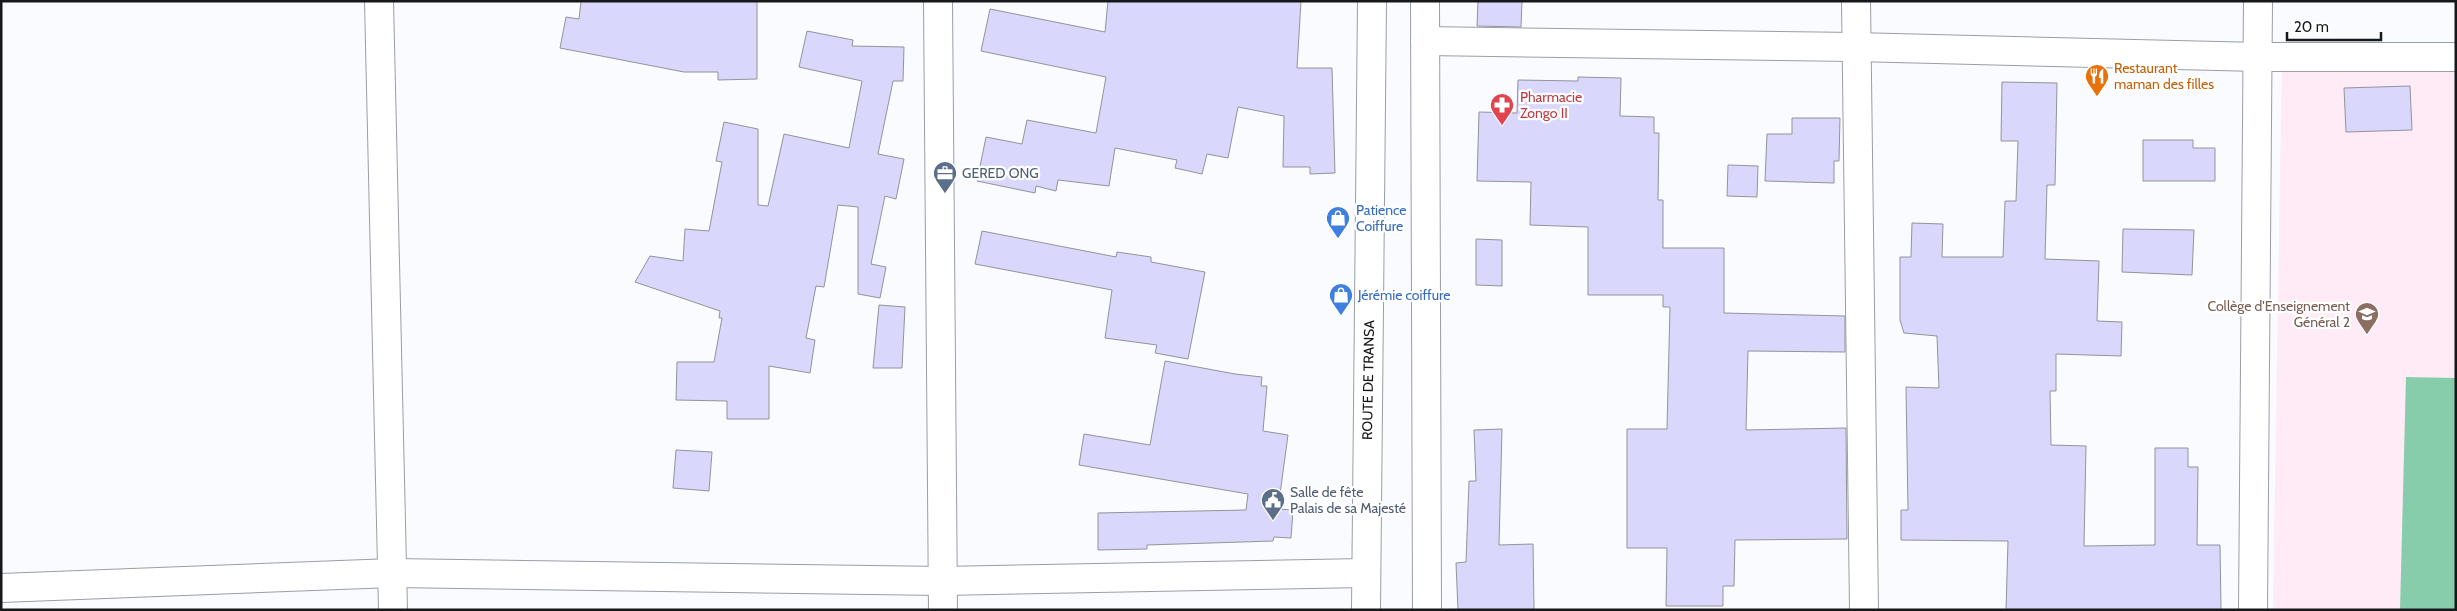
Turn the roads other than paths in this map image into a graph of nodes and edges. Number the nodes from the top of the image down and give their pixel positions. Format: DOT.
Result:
graph roads {
  1 [pos="379,1"];
  2 [pos="938,1"];
  3 [pos="1372,1"];
  4 [pos="1425,1"];
  5 [pos="1856,1"];
  6 [pos="2258,1"];
  7 [pos="1425,41"];
  8 [pos="1855,46"];
  9 [pos="2259,57"];
  10 [pos="2456,57"];
  11 [pos="1365,573"];
  12 [pos="393,574"];
  13 [pos="942,581"];
  14 [pos="1,588"];
  15 [pos="393,610"];
  16 [pos="943,610"];
  17 [pos="1366,610"];
  18 [pos="1428,610"];
  19 [pos="1864,610"];
  20 [pos="2253,610"];
  1 -- 12 [label="street"];
  2 -- 13 [label="street"];
  3 -- 11 [label="street, ROUTE DE TRANSA"];
  4 -- 7 [label="street"];
  5 -- 8 [label="street"];
  6 -- 9 [label="street"];
  7 -- 8 [label="street"];
  7 -- 18 [label="street"];
  8 -- 9 [label="street"];
  8 -- 19 [label="street"];
  9 -- 10 [label="street"];
  9 -- 20 [label="street"];
  11 -- 13 [label="street"];
  11 -- 17 [label="street, ROUTE DE TRANSA"];
  12 -- 13 [label="street"];
  12 -- 14 [label="street"];
  12 -- 15 [label="street"];
  13 -- 16 [label="street"];
}
